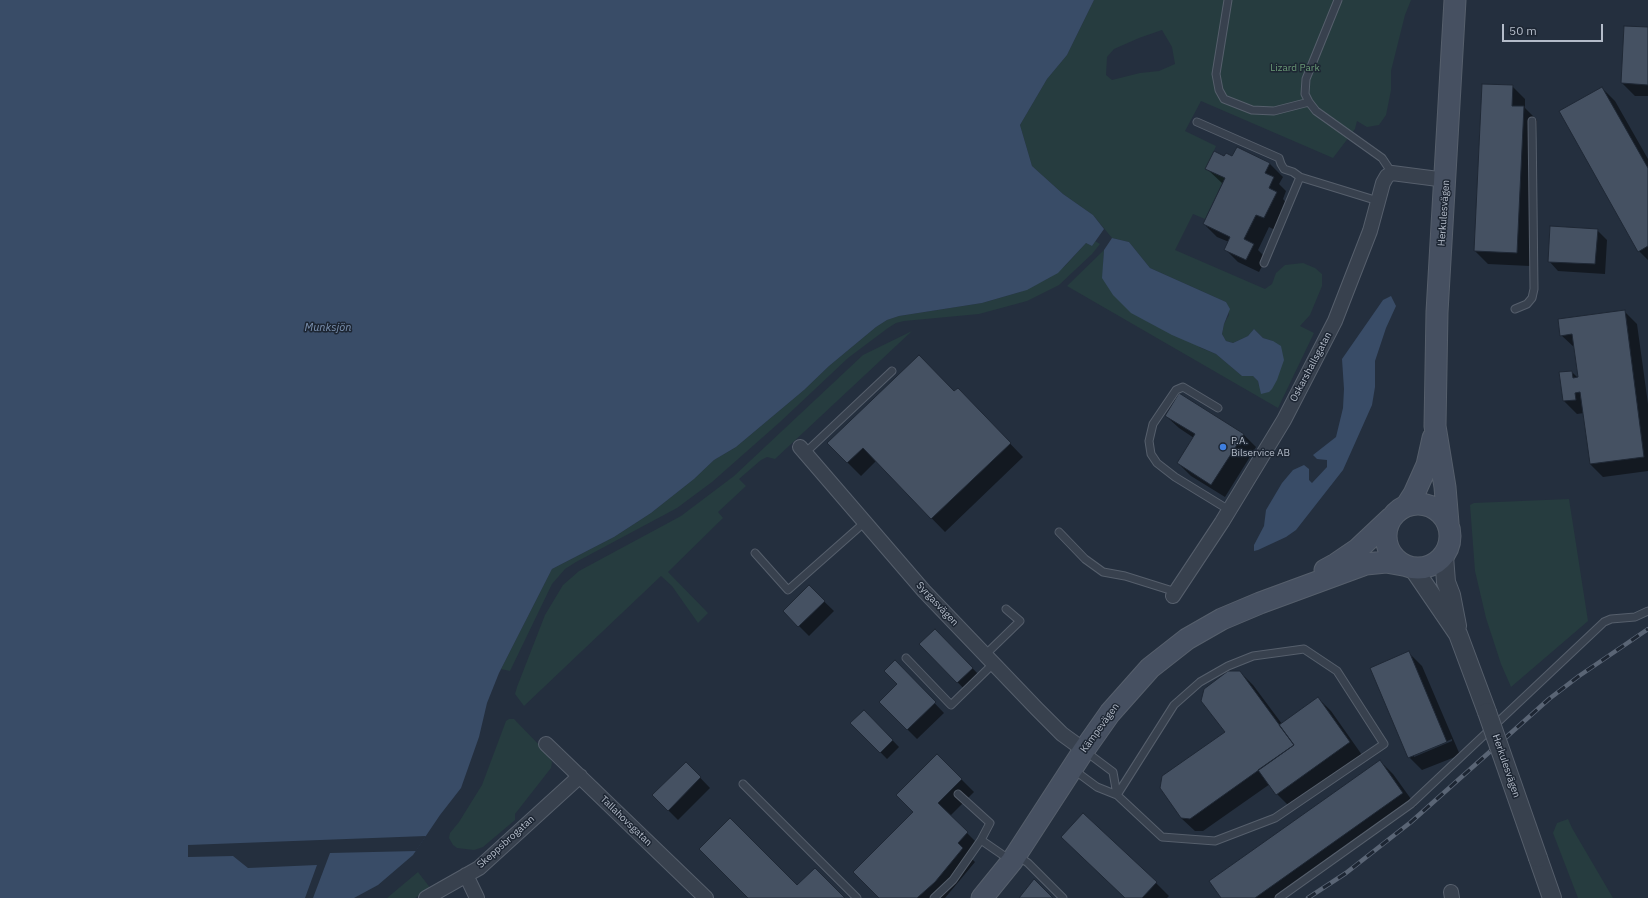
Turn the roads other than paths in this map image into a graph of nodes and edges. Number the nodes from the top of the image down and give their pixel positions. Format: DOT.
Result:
graph roads {
  1 [pos="1228,0"];
  2 [pos="1338,0"];
  3 [pos="1455,0"];
  4 [pos="1309,102"];
  5 [pos="1532,121"];
  6 [pos="1197,122"];
  7 [pos="1392,173"];
  8 [pos="1300,177"];
  9 [pos="1446,180"];
  10 [pos="1378,201"];
  11 [pos="1264,263"];
  12 [pos="1515,309"];
  13 [pos="892,371"];
  14 [pos="1218,408"];
  15 [pos="1436,426"];
  16 [pos="803,450"];
  17 [pos="1407,506"];
  18 [pos="1229,510"];
  19 [pos="1391,518"];
  20 [pos="865,522"];
  21 [pos="1448,523"];
  22 [pos="1059,532"];
  23 [pos="755,553"];
  24 [pos="1444,556"];
  25 [pos="1408,567"];
  26 [pos="1174,594"];
  27 [pos="1260,603"];
  28 [pos="1006,609"];
  29 [pos="1648,611"];
  30 [pos="1458,634"];
  31 [pos="906,658"];
  32 [pos="989,659"];
  33 [pos="546,744"];
  34 [pos="1084,750"];
  35 [pos="1072,768"];
  36 [pos="580,776"];
  37 [pos="743,784"];
  38 [pos="958,794"];
  39 [pos="1117,794"];
  40 [pos="981,840"];
  41 [pos="1014,858"];
  42 [pos="466,876"];
  43 [pos="426,898"];
  44 [pos="477,898"];
  45 [pos="705,898"];
  46 [pos="857,898"];
  47 [pos="934,898"];
  48 [pos="982,898"];
  49 [pos="1063,898"];
  50 [pos="1279,898"];
  51 [pos="1552,898"];
  1 -- 4 [label="lane"];
  2 -- 4 [label="lane"];
  3 -- 9 [label="main road, Herkulesvägen"];
  4 -- 7 [label="lane"];
  5 -- 12 [label="lane"];
  6 -- 8 [label="lane"];
  7 -- 9 [label="street"];
  7 -- 10 [label="street, Oskarshallsgatan"];
  8 -- 10 [label="lane"];
  8 -- 11 [label="lane"];
  9 -- 15 [label="main road, Herkulesvägen"];
  10 -- 18 [label="street, Oskarshallsgatan"];
  13 -- 16 [label="lane"];
  14 -- 18 [label="lane"];
  15 -- 17 [label="main road, Herkulesvägen"];
  15 -- 21 [label="main road, Herkulesvägen"];
  16 -- 20 [label="street, Syrgasvägen"];
  17 -- 19 [label="main road"];
  17 -- 21 [label="main road"];
  18 -- 26 [label="street, Oskarshallsgatan"];
  19 -- 25 [label="main road"];
  19 -- 27 [label="main road, Kämpevägen"];
  20 -- 23 [label="lane"];
  20 -- 32 [label="street, Syrgasvägen"];
  21 -- 24 [label="main road"];
  22 -- 26 [label="lane"];
  24 -- 25 [label="main road"];
  24 -- 30 [label="street, Herkulesvägen"];
  25 -- 27 [label="main road, Kämpevägen"];
  25 -- 30 [label="street, Herkulesvägen"];
  27 -- 34 [label="main road, Kämpevägen"];
  28 -- 32 [label="lane"];
  29 -- 50 [label="lane"];
  30 -- 51 [label="street, Herkulesvägen, bridge"];
  31 -- 32 [label="lane"];
  32 -- 34 [label="street, Syrgasvägen"];
  33 -- 36 [label="street, Tallahovsgatan"];
  34 -- 35 [label="main road, Kämpevägen"];
  34 -- 39 [label="lane"];
  35 -- 39 [label="lane"];
  35 -- 41 [label="main road, Kämpevägen"];
  36 -- 42 [label="street, Skeppsbrogatan"];
  36 -- 45 [label="street, Tallahovsgatan"];
  37 -- 46 [label="lane"];
  38 -- 40 [label="lane"];
  39 -- 39 [label="lane"];
  40 -- 41 [label="lane"];
  40 -- 47 [label="lane"];
  41 -- 48 [label="main road, Kämpevägen"];
  41 -- 49 [label="lane"];
  42 -- 43 [label="street, Skeppsbrogatan"];
  42 -- 44 [label="street"];
}
